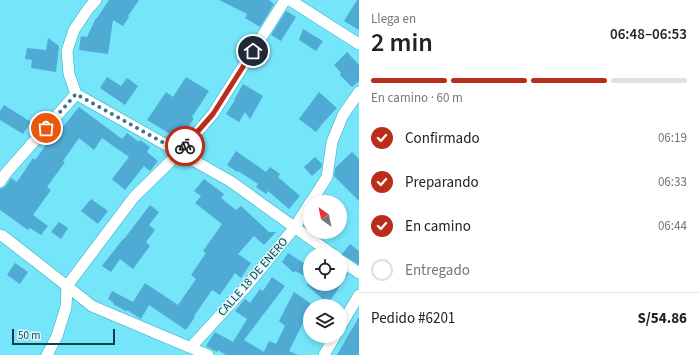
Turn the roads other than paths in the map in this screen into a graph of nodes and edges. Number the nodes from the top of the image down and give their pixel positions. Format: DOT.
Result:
graph roads {
  1 [pos="96,0"];
  2 [pos="285,0"];
  3 [pos="290,0"];
  4 [pos="359,44"];
  5 [pos="359,92"];
  6 [pos="76,94"];
  7 [pos="180,152"];
  8 [pos="0,182"];
  9 [pos="315,195"];
  10 [pos="303,214"];
  11 [pos="294,227"];
  12 [pos="0,235"];
  13 [pos="322,247"];
  14 [pos="347,265"];
  15 [pos="359,273"];
  16 [pos="67,286"];
  17 [pos="359,295"];
  18 [pos="347,315"];
  19 [pos="331,343"];
  20 [pos="191,347"];
  21 [pos="47,355"];
  22 [pos="208,355"];
  23 [pos="324,355"];
  1 -- 6 [label="street"];
  2 -- 7 [label="street"];
  3 -- 4 [label="street"];
  5 -- 9 [label="street, CALLE 18 DE ENERO"];
  6 -- 7 [label="street"];
  6 -- 8 [label="street"];
  7 -- 11 [label="street"];
  7 -- 16 [label="street"];
  10 -- 11 [label="street, CALLE 18 DE ENERO"];
  11 -- 13 [label="street"];
  11 -- 20 [label="street, CALLE 18 DE ENERO"];
  12 -- 16 [label="street"];
  14 -- 15 [label="street"];
  16 -- 20 [label="street"];
  16 -- 21 [label="street"];
  17 -- 18 [label="street"];
  19 -- 23 [label="street"];
  20 -- 22 [label="street"];
}
